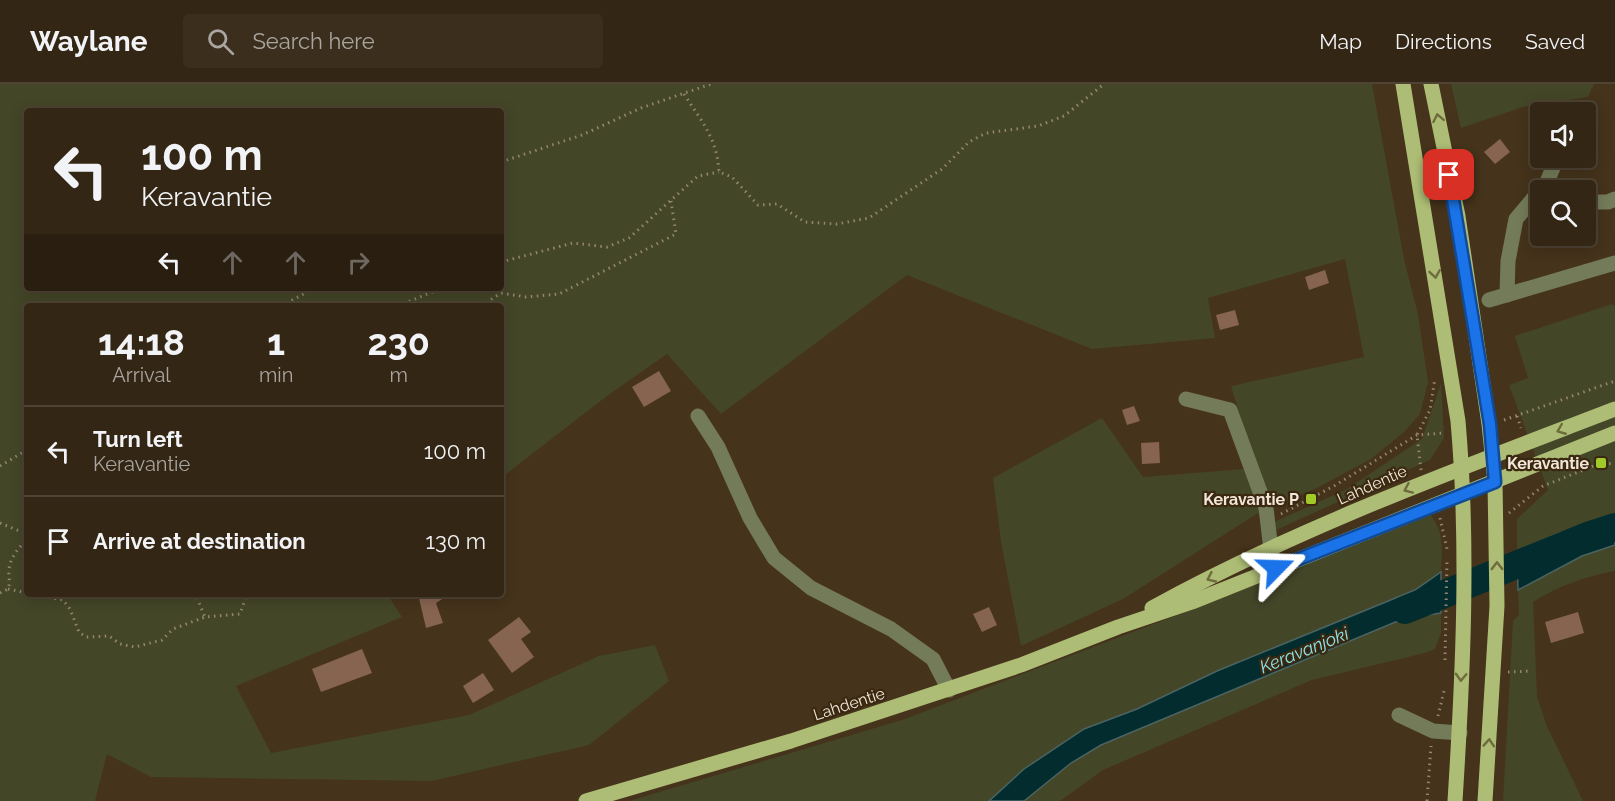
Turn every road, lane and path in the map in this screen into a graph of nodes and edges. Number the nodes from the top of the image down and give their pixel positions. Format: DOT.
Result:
graph roads {
  1 [pos="711,84"];
  2 [pos="1104,84"];
  3 [pos="1403,84"];
  4 [pos="1431,84"];
  5 [pos="684,94"];
  6 [pos="504,161"];
  7 [pos="719,172"];
  8 [pos="1615,199"];
  9 [pos="671,201"];
  10 [pos="1596,202"];
  11 [pos="1530,206"];
  12 [pos="504,261"];
  13 [pos="1615,263"];
  14 [pos="310,291"];
  15 [pos="435,291"];
  16 [pos="1507,295"];
  17 [pos="297,299"];
  18 [pos="1489,300"];
  19 [pos="288,303"];
  20 [pos="298,303"];
  21 [pos="405,303"];
  22 [pos="486,303"];
  23 [pos="1615,381"];
  24 [pos="1186,399"];
  25 [pos="1615,409"];
  26 [pos="698,416"];
  27 [pos="1517,416"];
  28 [pos="1615,433"];
  29 [pos="1438,434"];
  30 [pos="1417,435"];
  31 [pos="24,452"];
  32 [pos="1492,456"];
  33 [pos="1615,464"];
  34 [pos="0,466"];
  35 [pos="1462,466"];
  36 [pos="1420,468"];
  37 [pos="1495,482"];
  38 [pos="1462,494"];
  39 [pos="1510,513"];
  40 [pos="1266,522"];
  41 [pos="0,523"];
  42 [pos="1442,525"];
  43 [pos="24,533"];
  44 [pos="24,542"];
  45 [pos="1271,550"];
  46 [pos="1276,568"];
  47 [pos="8,590"];
  48 [pos="0,593"];
  49 [pos="24,593"];
  50 [pos="46,597"];
  51 [pos="196,597"];
  52 [pos="246,597"];
  53 [pos="205,617"];
  54 [pos="1118,627"];
  55 [pos="1445,666"];
  56 [pos="1530,671"];
  57 [pos="1494,673"];
  58 [pos="1445,688"];
  59 [pos="949,690"];
  60 [pos="1399,716"];
  61 [pos="1433,731"];
  62 [pos="1460,733"];
  63 [pos="586,801"];
  64 [pos="1427,801"];
  65 [pos="1455,801"];
  66 [pos="1485,801"];
  1 -- 5 [label="path"];
  2 -- 7 [label="path"];
  3 -- 35 [label="main road, one-way"];
  32 -- 4 [label="main road, one-way"];
  5 -- 6 [label="path"];
  5 -- 7 [label="path"];
  7 -- 9 [label="path"];
  8 -- 10 [label="lane"];
  9 -- 12 [label="path"];
  9 -- 22 [label="path"];
  11 -- 16 [label="lane"];
  13 -- 16 [label="lane"];
  14 -- 17 [label="path"];
  15 -- 21 [label="path"];
  16 -- 18 [label="lane"];
  17 -- 19 [label="path"];
  17 -- 20 [label="path"];
  23 -- 27 [label="path"];
  24 -- 40 [label="lane"];
  25 -- 32 [label="main road, Lahdentie, one-way"];
  26 -- 59 [label="lane"];
  28 -- 37 [label="main road, Lahdentie"];
  29 -- 30 [label="path"];
  30 -- 36 [label="path"];
  30 -- 40 [label="path"];
  31 -- 34 [label="path"];
  32 -- 35 [label="main road, Lahdentie"];
  32 -- 37 [label="main road"];
  33 -- 39 [label="path"];
  35 -- 38 [label="main road"];
  35 -- 45 [label="main road, Lahdentie, one-way"];
  37 -- 38 [label="main road, Lahdentie"];
  57 -- 37 [label="main road, one-way"];
  38 -- 46 [label="main road, Lahdentie"];
  38 -- 62 [label="main road, one-way"];
  40 -- 45 [label="lane"];
  41 -- 43 [label="path"];
  42 -- 55 [label="path"];
  44 -- 47 [label="path"];
  45 -- 46 [label="lane"];
  45 -- 54 [label="main road, Lahdentie, one-way"];
  46 -- 54 [label="main road, Lahdentie"];
  47 -- 48 [label="path"];
  47 -- 49 [label="path"];
  50 -- 53 [label="path"];
  51 -- 53 [label="path"];
  52 -- 53 [label="path"];
  54 -- 59 [label="main road, Lahdentie"];
  56 -- 57 [label="path"];
  66 -- 57 [label="main road, one-way"];
  58 -- 61 [label="path"];
  59 -- 63 [label="main road, Lahdentie"];
  60 -- 61 [label="lane"];
  61 -- 62 [label="lane"];
  61 -- 64 [label="path"];
  62 -- 65 [label="main road"];
}
